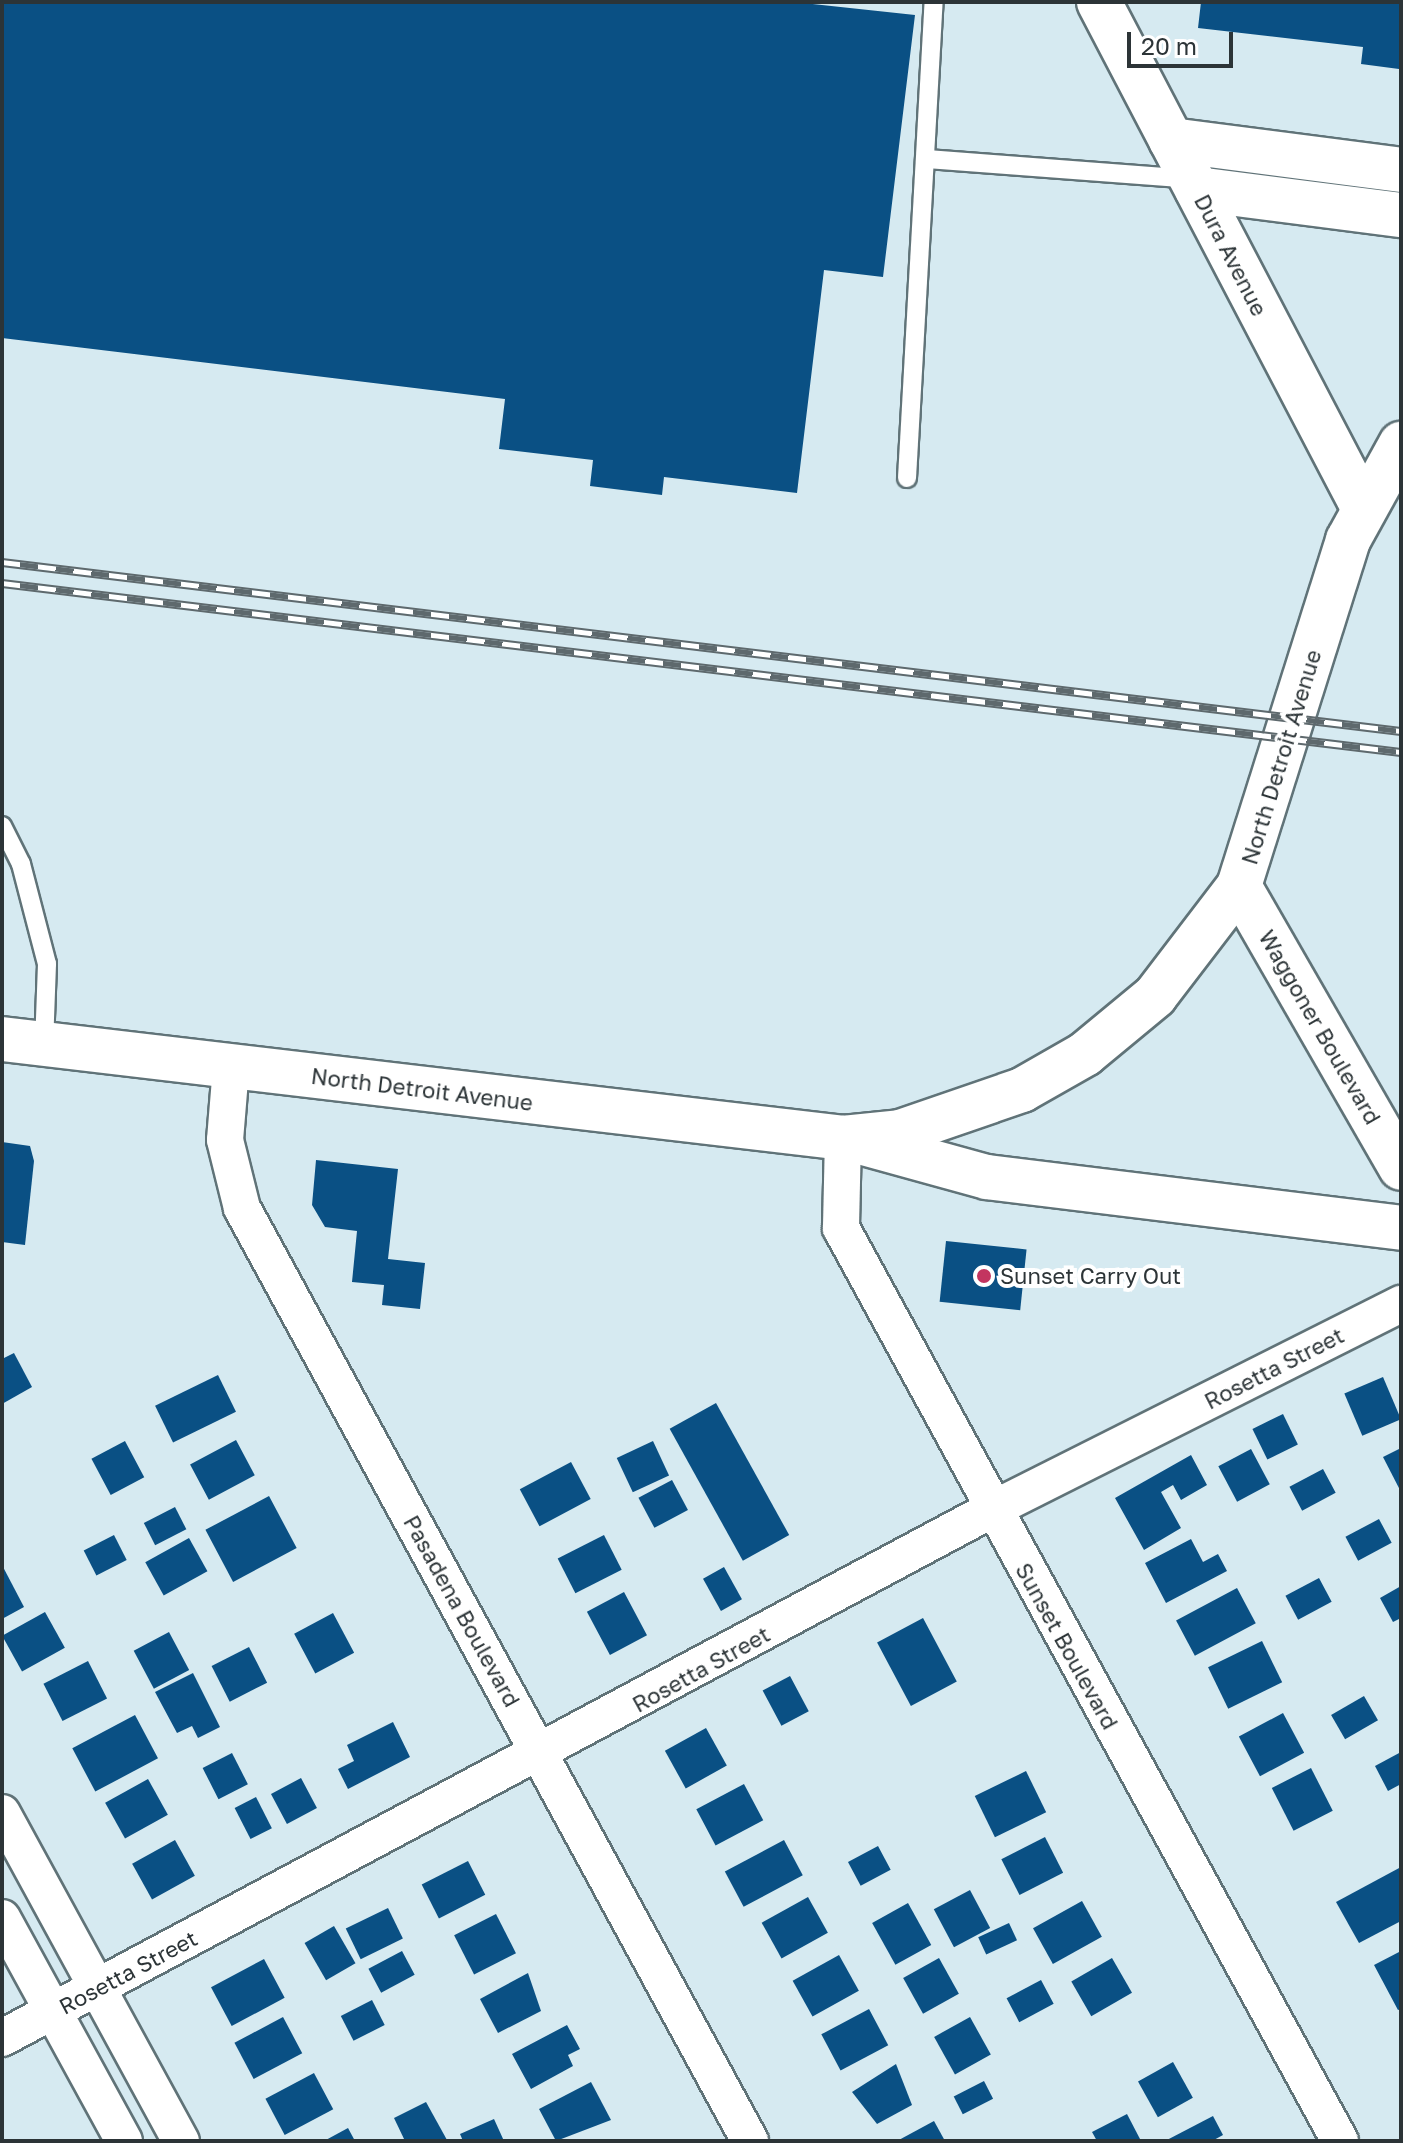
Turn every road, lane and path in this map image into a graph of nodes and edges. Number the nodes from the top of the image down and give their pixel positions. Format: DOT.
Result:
graph roads {
  1 [pos="934,2"];
  2 [pos="1099,2"];
  3 [pos="1171,140"];
  4 [pos="926,159"];
  5 [pos="1401,170"];
  6 [pos="1194,184"];
  7 [pos="1401,215"];
  8 [pos="1401,444"];
  9 [pos="907,478"];
  10 [pos="1363,507"];
  11 [pos="2,826"];
  12 [pos="1239,886"];
  13 [pos="23,1041"];
  14 [pos="231,1067"];
  15 [pos="843,1138"];
  16 [pos="1401,1168"];
  17 [pos="1401,1228"];
  18 [pos="1401,1304"];
  19 [pos="991,1510"];
  20 [pos="541,1755"];
  21 [pos="2,1813"];
  22 [pos="2,1918"];
  23 [pos="98,1988"];
  24 [pos="53,2011"];
  25 [pos="2,2038"];
  26 [pos="124,2141"];
  27 [pos="181,2141"];
  28 [pos="750,2141"];
  29 [pos="1340,2141"];
  1 -- 4 [label="lane"];
  2 -- 3 [label="street, Dura Avenue"];
  3 -- 5 [label="street"];
  3 -- 6 [label="street, Dura Avenue"];
  4 -- 6 [label="lane"];
  4 -- 9 [label="lane"];
  6 -- 7 [label="street"];
  6 -- 10 [label="street, Dura Avenue"];
  8 -- 10 [label="street, North Detroit Avenue"];
  10 -- 12 [label="street, North Detroit Avenue"];
  11 -- 13 [label="lane"];
  12 -- 15 [label="street, North Detroit Avenue"];
  12 -- 16 [label="street, Waggoner Boulevard"];
  13 -- 14 [label="street, North Detroit Avenue"];
  14 -- 15 [label="street, North Detroit Avenue"];
  14 -- 20 [label="street, Pasadena Boulevard"];
  15 -- 17 [label="street, North Detroit Avenue"];
  15 -- 19 [label="street, Sunset Boulevard"];
  18 -- 19 [label="street, Rosetta Street"];
  19 -- 20 [label="street, Rosetta Street"];
  19 -- 29 [label="street, Sunset Boulevard"];
  20 -- 23 [label="street, Rosetta Street"];
  20 -- 28 [label="street, Pasadena Boulevard"];
  21 -- 23 [label="street"];
  22 -- 24 [label="street"];
  23 -- 24 [label="street, Rosetta Street"];
  23 -- 27 [label="street"];
  24 -- 25 [label="street, Rosetta Street"];
  24 -- 26 [label="street"];
}
